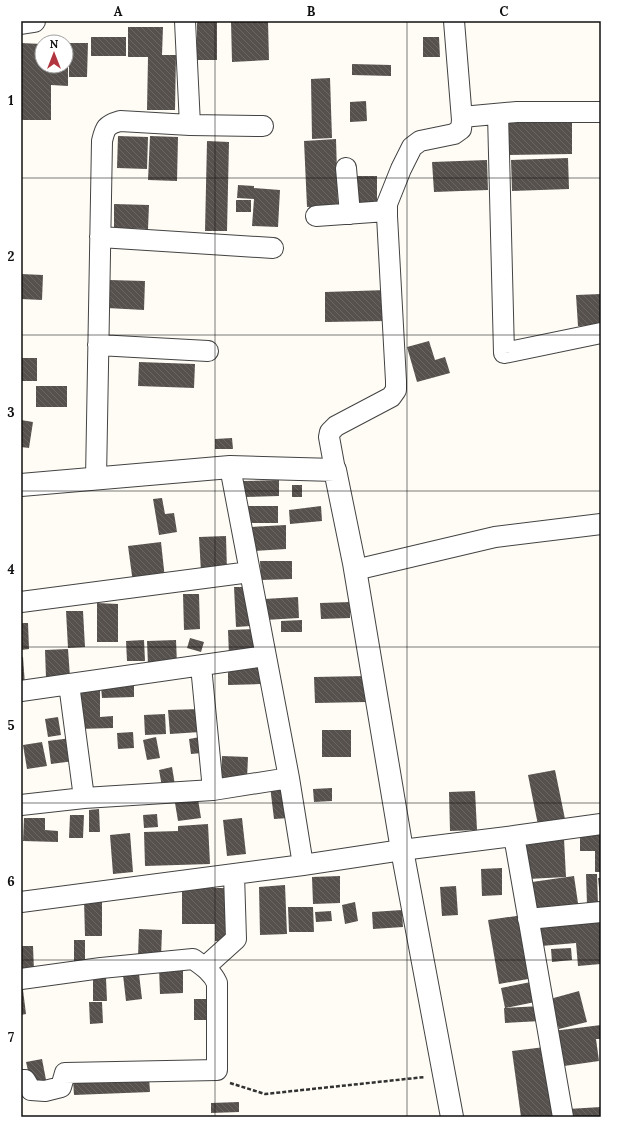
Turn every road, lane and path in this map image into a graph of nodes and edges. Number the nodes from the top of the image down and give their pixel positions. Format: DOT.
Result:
graph roads {
  1 [pos="34,21"];
  2 [pos="185,21"];
  3 [pos="454,21"];
  4 [pos="21,23"];
  5 [pos="601,112"];
  6 [pos="498,114"];
  7 [pos="462,117"];
  8 [pos="190,125"];
  9 [pos="263,126"];
  10 [pos="346,168"];
  11 [pos="387,211"];
  12 [pos="350,214"];
  13 [pos="316,216"];
  14 [pos="100,237"];
  15 [pos="273,248"];
  16 [pos="601,333"];
  17 [pos="98,346"];
  18 [pos="208,351"];
  19 [pos="230,467"];
  20 [pos="334,470"];
  21 [pos="96,479"];
  22 [pos="21,485"];
  23 [pos="601,524"];
  24 [pos="355,570"];
  25 [pos="250,572"];
  26 [pos="21,602"];
  27 [pos="265,656"];
  28 [pos="202,666"];
  29 [pos="69,684"];
  30 [pos="21,691"];
  31 [pos="289,778"];
  32 [pos="213,790"];
  33 [pos="84,798"];
  34 [pos="21,805"];
  35 [pos="601,824"];
  36 [pos="514,836"];
  37 [pos="402,850"];
  38 [pos="303,865"];
  39 [pos="234,874"];
  40 [pos="21,902"];
  41 [pos="601,912"];
  42 [pos="528,919"];
  43 [pos="205,968"];
  44 [pos="21,979"];
  45 [pos="217,1070"];
  46 [pos="444,1074"];
  47 [pos="21,1080"];
  48 [pos="452,1117"];
  49 [pos="563,1117"];
  1 -- 4 [label="street"];
  2 -- 8 [label="street"];
  3 -- 7 [label="street"];
  5 -- 6 [label="street"];
  6 -- 7 [label="street"];
  6 -- 16 [label="street"];
  7 -- 11 [label="street"];
  8 -- 9 [label="street"];
  8 -- 14 [label="street"];
  10 -- 12 [label="street"];
  11 -- 12 [label="street"];
  11 -- 20 [label="street"];
  12 -- 13 [label="street"];
  14 -- 15 [label="street"];
  14 -- 17 [label="street"];
  17 -- 18 [label="street"];
  17 -- 21 [label="street"];
  19 -- 20 [label="street"];
  19 -- 21 [label="street"];
  19 -- 25 [label="street"];
  20 -- 24 [label="street"];
  21 -- 22 [label="street"];
  23 -- 24 [label="street"];
  24 -- 37 [label="street"];
  25 -- 26 [label="street"];
  25 -- 27 [label="street"];
  27 -- 28 [label="street"];
  27 -- 31 [label="street"];
  28 -- 29 [label="street"];
  28 -- 32 [label="street"];
  29 -- 30 [label="street"];
  29 -- 33 [label="street"];
  31 -- 32 [label="street"];
  31 -- 38 [label="street"];
  32 -- 33 [label="street"];
  33 -- 34 [label="street"];
  35 -- 36 [label="street"];
  36 -- 37 [label="street"];
  36 -- 42 [label="street"];
  37 -- 38 [label="street"];
  37 -- 46 [label="street"];
  38 -- 39 [label="street"];
  39 -- 40 [label="street"];
  39 -- 43 [label="street"];
  41 -- 42 [label="street"];
  42 -- 49 [label="street"];
  43 -- 44 [label="street"];
  43 -- 45 [label="street"];
  45 -- 46 [label="path"];
  45 -- 47 [label="street"];
  46 -- 48 [label="street"];
}
